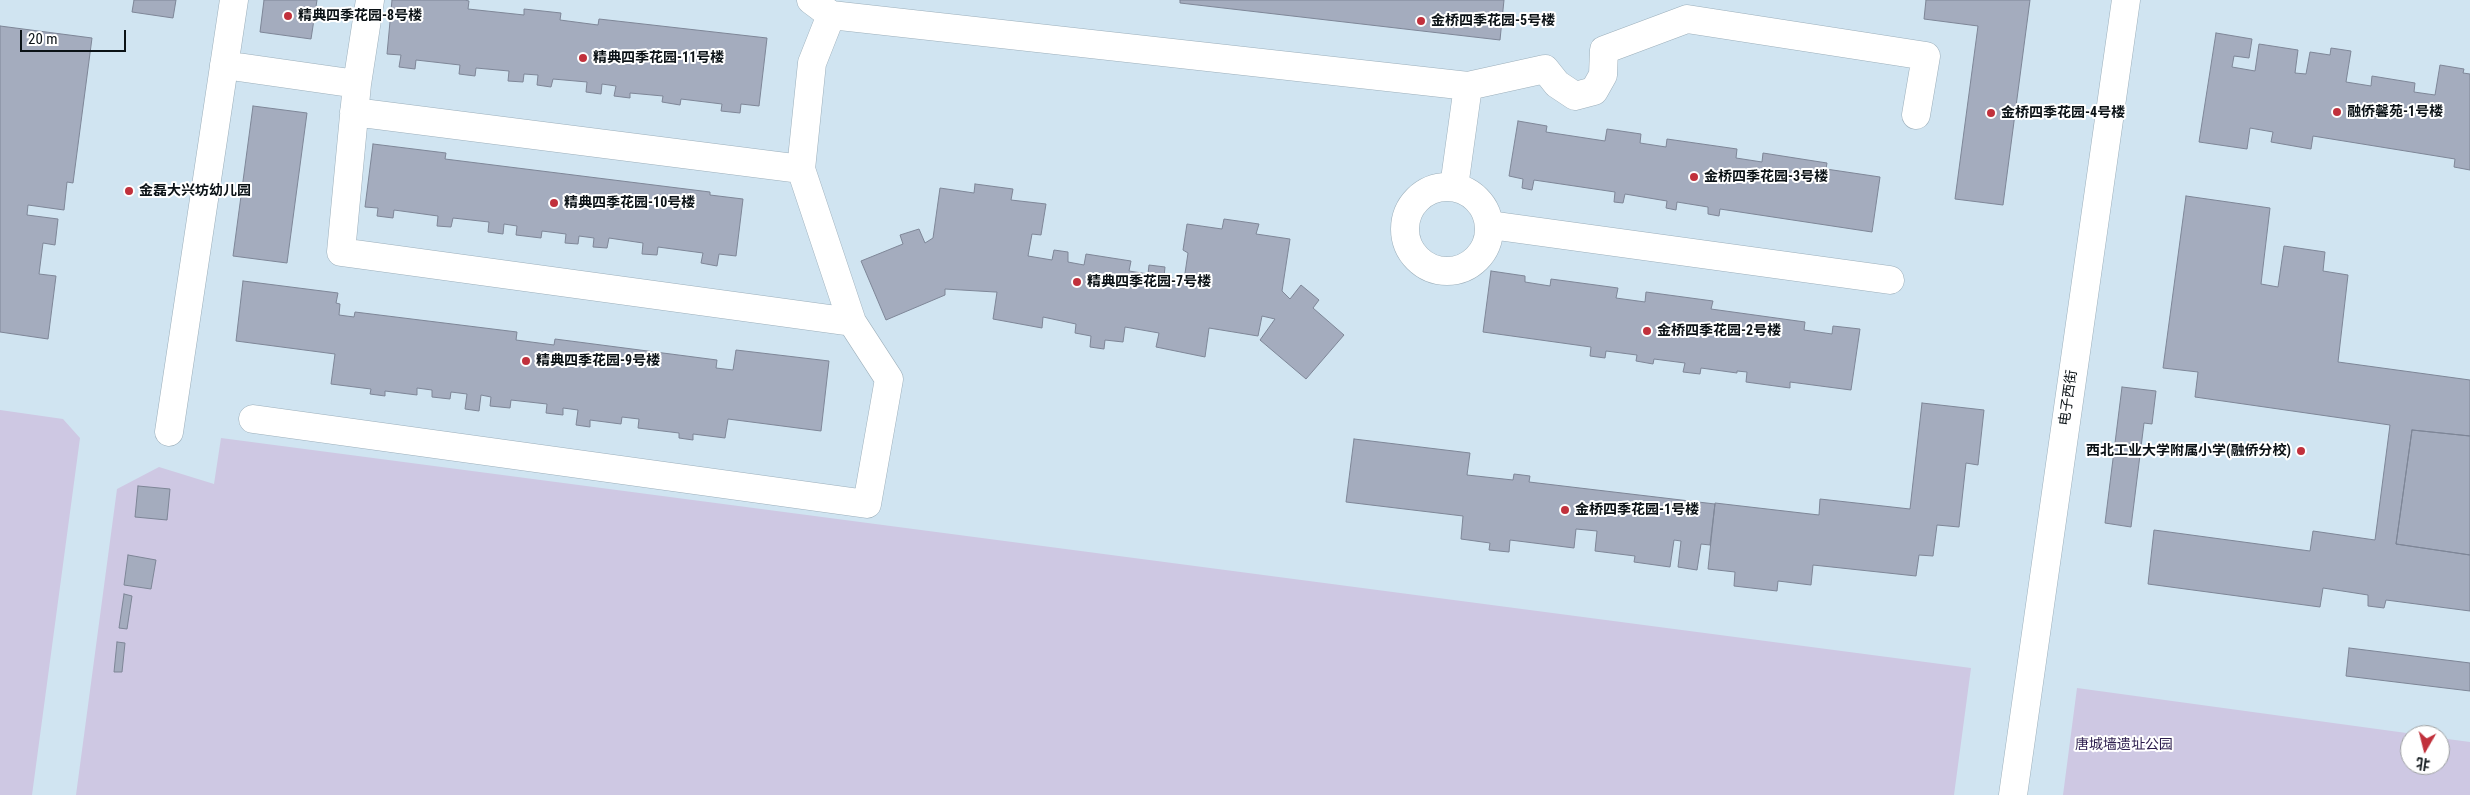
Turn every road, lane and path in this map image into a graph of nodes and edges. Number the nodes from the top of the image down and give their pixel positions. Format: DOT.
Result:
graph roads {
  1 [pos="234,0"];
  2 [pos="370,0"];
  3 [pos="2126,0"];
  4 [pos="821,7"];
  5 [pos="224,65"];
  6 [pos="357,84"];
  7 [pos="1468,86"];
  8 [pos="354,112"];
  9 [pos="1916,115"];
  10 [pos="801,169"];
  11 [pos="1454,187"];
  12 [pos="1490,225"];
  13 [pos="1890,280"];
  14 [pos="852,322"];
  15 [pos="253,419"];
  16 [pos="169,432"];
  17 [pos="2013,795"];
  1 -- 5 [label="street"];
  2 -- 6 [label="street"];
  3 -- 17 [label="street, 电子西街"];
  4 -- 7 [label="street"];
  4 -- 10 [label="street"];
  5 -- 6 [label="street"];
  5 -- 16 [label="street"];
  6 -- 8 [label="street"];
  7 -- 9 [label="street"];
  7 -- 11 [label="street"];
  8 -- 10 [label="street"];
  8 -- 14 [label="street"];
  10 -- 14 [label="street"];
  11 -- 12 [label="street"];
  11 -- 12 [label="street"];
  12 -- 13 [label="street"];
  14 -- 15 [label="street"];
}
